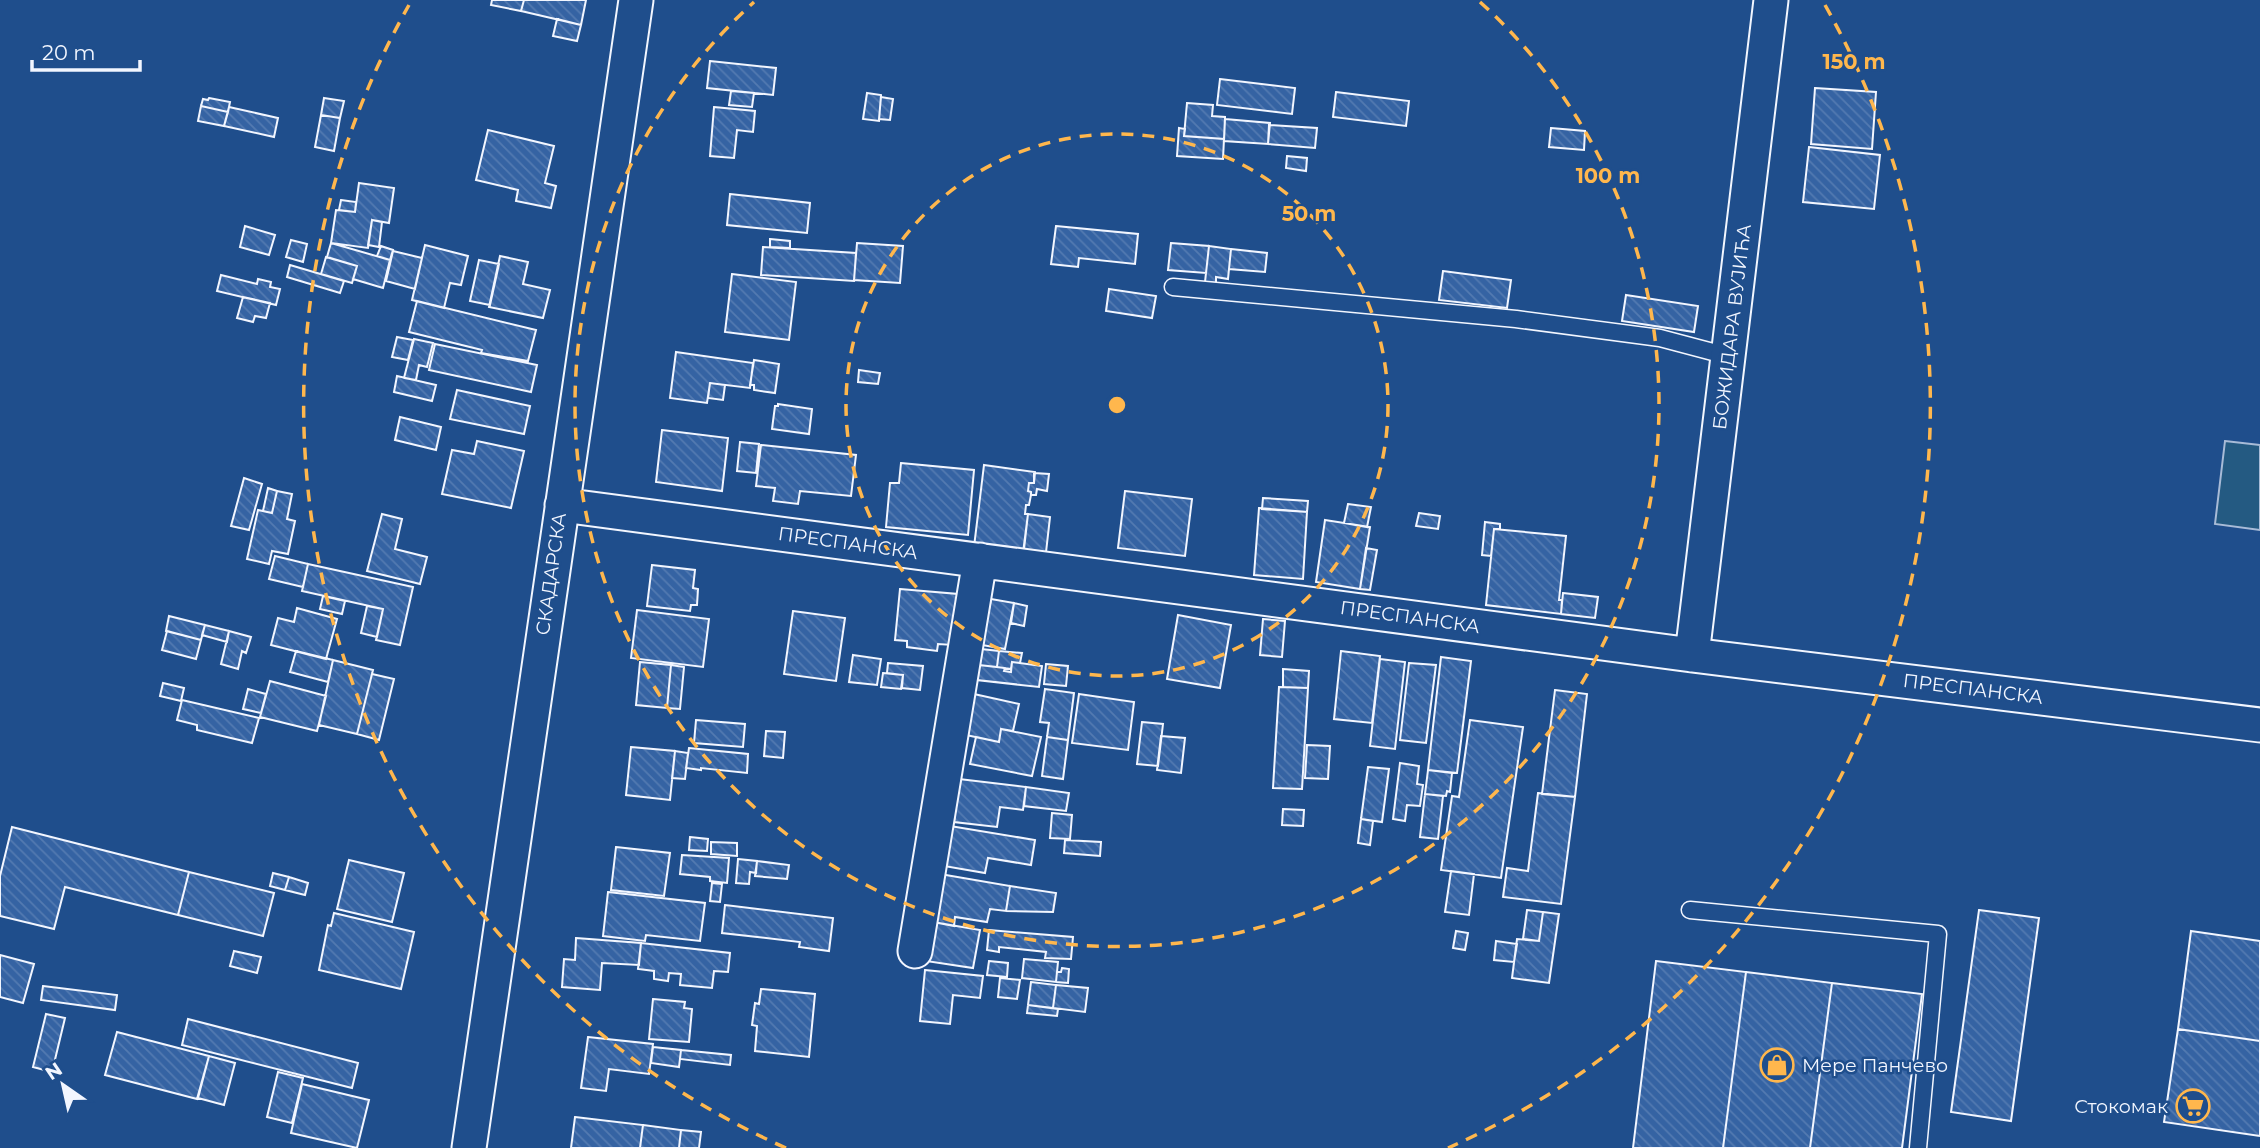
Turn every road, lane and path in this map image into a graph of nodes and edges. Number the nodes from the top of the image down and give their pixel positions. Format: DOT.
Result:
graph roads {
  1 [pos="636,0"];
  2 [pos="1771,0"];
  3 [pos="1173,287"];
  4 [pos="1728,356"];
  5 [pos="562,505"];
  6 [pos="980,560"];
  7 [pos="1692,655"];
  8 [pos="2260,725"];
  9 [pos="1690,911"];
  10 [pos="915,951"];
  11 [pos="469,1148"];
  12 [pos="1917,1148"];
  1 -- 5 [label="street, СКАДАРСКА"];
  2 -- 4 [label="street, БОЖИДАРА ВУЈИЋА"];
  3 -- 4 [label="lane"];
  4 -- 7 [label="street, БОЖИДАРА ВУЈИЋА"];
  5 -- 6 [label="street, ПРЕСПАНСКА"];
  5 -- 11 [label="street, СКАДАРСКА"];
  6 -- 7 [label="street, ПРЕСПАНСКА"];
  6 -- 10 [label="street"];
  7 -- 8 [label="street, ПРЕСПАНСКА"];
  9 -- 12 [label="lane"];
}
